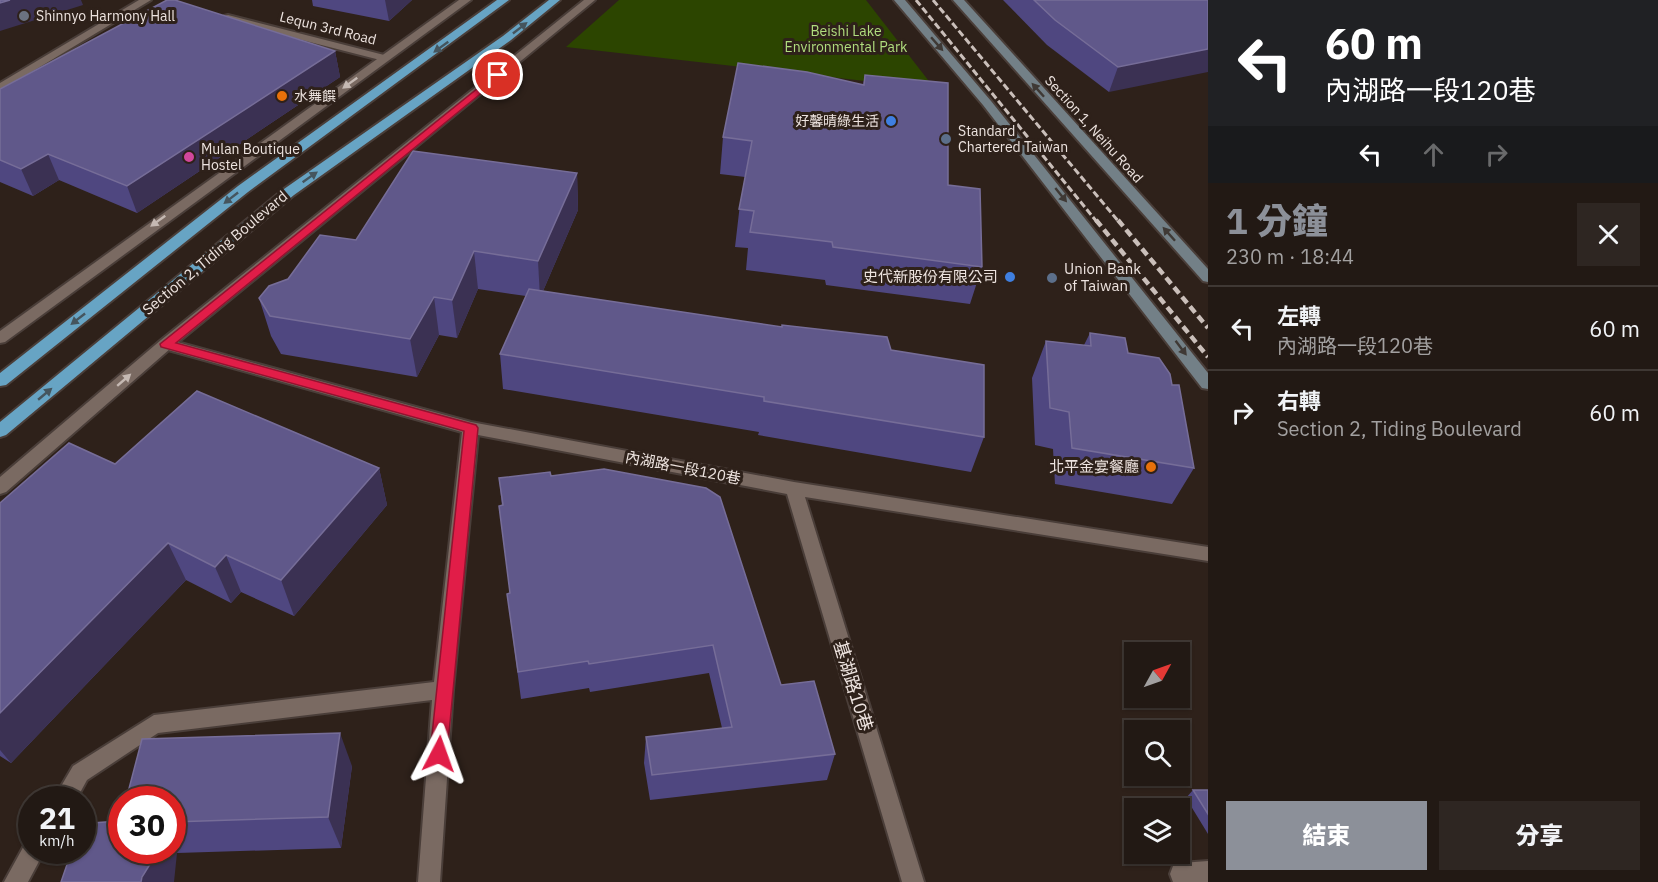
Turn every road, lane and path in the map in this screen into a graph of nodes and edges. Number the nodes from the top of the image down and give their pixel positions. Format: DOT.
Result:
graph roads {
  1 [pos="146,0"];
  2 [pos="466,0"];
  3 [pos="504,0"];
  4 [pos="555,0"];
  5 [pos="590,0"];
  6 [pos="899,0"];
  7 [pos="958,0"];
  8 [pos="214,15"];
  9 [pos="384,58"];
  10 [pos="0,88"];
  11 [pos="1208,278"];
  12 [pos="0,338"];
  13 [pos="166,344"];
  14 [pos="0,381"];
  15 [pos="1208,384"];
  16 [pos="471,428"];
  17 [pos="0,431"];
  18 [pos="0,487"];
  19 [pos="794,489"];
  20 [pos="1208,554"];
  21 [pos="443,690"];
  22 [pos="72,786"];
  23 [pos="26,864"];
  24 [pos="1208,872"];
  25 [pos="1181,874"];
  26 [pos="15,882"];
  27 [pos="429,882"];
  28 [pos="913,882"];
  1 -- 10 [label="street"];
  2 -- 9 [label="street"];
  3 -- 14 [label="highway, Section 2, Tiding Boulevard, one-way"];
  17 -- 4 [label="highway, Section 2, Tiding Boulevard, one-way"];
  5 -- 13 [label="street"];
  6 -- 15 [label="main road, one-way"];
  11 -- 7 [label="main road, Section 1, Neihu Road, one-way"];
  8 -- 9 [label="street, Lequn 3rd Road"];
  9 -- 12 [label="street, one-way"];
  13 -- 16 [label="street, 內湖路一段120巷"];
  18 -- 13 [label="street, one-way"];
  16 -- 19 [label="street, 內湖路一段120巷"];
  16 -- 21 [label="street"];
  19 -- 20 [label="street, 內湖路一段120巷"];
  19 -- 28 [label="street, 基湖路10巷"];
  21 -- 22 [label="street"];
  21 -- 27 [label="street"];
  23 -- 26 [label="street"];
  24 -- 25 [label="street"];
}
